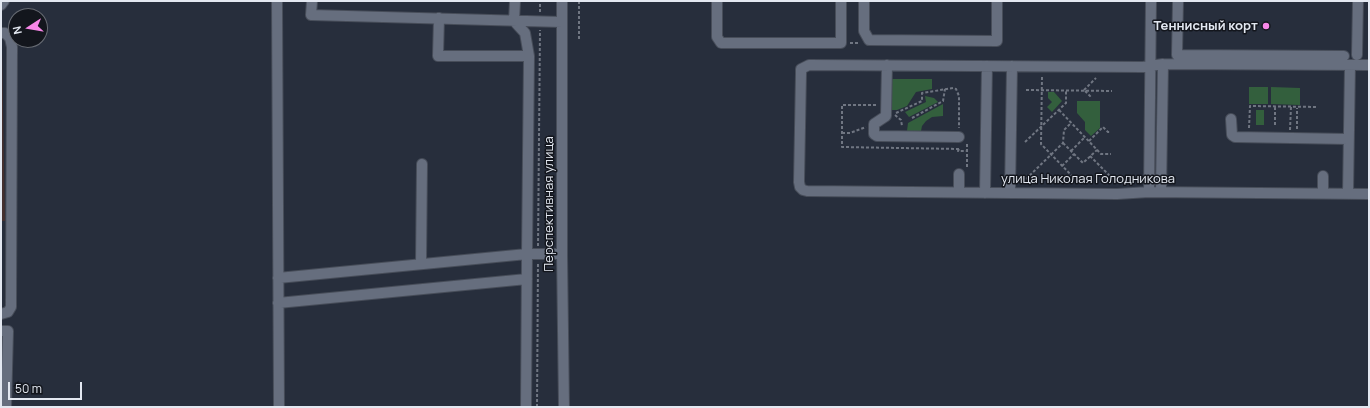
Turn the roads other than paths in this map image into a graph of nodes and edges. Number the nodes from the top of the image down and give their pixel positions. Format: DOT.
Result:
graph roads {
  1 [pos="4,1"];
  2 [pos="277,1"];
  3 [pos="312,1"];
  4 [pos="514,1"];
  5 [pos="562,1"];
  6 [pos="717,1"];
  7 [pos="841,1"];
  8 [pos="864,1"];
  9 [pos="997,1"];
  10 [pos="1151,1"];
  11 [pos="1178,1"];
  12 [pos="1358,1"];
  13 [pos="1,5"];
  14 [pos="439,18"];
  15 [pos="514,21"];
  16 [pos="562,22"];
  17 [pos="1,33"];
  18 [pos="1358,55"];
  19 [pos="529,56"];
  20 [pos="1347,61"];
  21 [pos="1163,64"];
  22 [pos="887,66"];
  23 [pos="987,66"];
  24 [pos="1012,66"];
  25 [pos="1150,66"];
  26 [pos="1369,66"];
  27 [pos="1231,119"];
  28 [pos="959,137"];
  29 [pos="1348,139"];
  30 [pos="422,164"];
  31 [pos="963,170"];
  32 [pos="1324,176"];
  33 [pos="959,192"];
  34 [pos="1149,192"];
  35 [pos="1161,192"];
  36 [pos="985,193"];
  37 [pos="1010,193"];
  38 [pos="1323,193"];
  39 [pos="1348,194"];
  40 [pos="1369,194"];
  41 [pos="6,226"];
  42 [pos="527,254"];
  43 [pos="562,254"];
  44 [pos="422,264"];
  45 [pos="278,278"];
  46 [pos="527,279"];
  47 [pos="278,303"];
  48 [pos="1,314"];
  49 [pos="1,331"];
  50 [pos="6,407"];
  51 [pos="278,407"];
  52 [pos="526,407"];
  53 [pos="564,407"];
  1 -- 13 [label="street"];
  2 -- 45 [label="street"];
  3 -- 14 [label="street"];
  4 -- 15 [label="street"];
  5 -- 16 [label="street, Перспективная улица"];
  6 -- 7 [label="street"];
  8 -- 9 [label="street"];
  10 -- 25 [label="street"];
  11 -- 20 [label="street"];
  12 -- 18 [label="street"];
  14 -- 15 [label="street"];
  14 -- 19 [label="street"];
  15 -- 16 [label="street"];
  15 -- 19 [label="street"];
  16 -- 43 [label="street, Перспективная улица"];
  17 -- 41 [label="street"];
  19 -- 42 [label="street"];
  20 -- 21 [label="street"];
  20 -- 26 [label="street"];
  20 -- 29 [label="street"];
  21 -- 25 [label="street"];
  21 -- 35 [label="street"];
  22 -- 23 [label="street"];
  22 -- 28 [label="street"];
  22 -- 33 [label="street, улица Николая Голодникова"];
  23 -- 24 [label="street"];
  23 -- 36 [label="street"];
  24 -- 25 [label="street"];
  24 -- 37 [label="street"];
  25 -- 34 [label="street"];
  27 -- 29 [label="street"];
  29 -- 39 [label="street"];
  30 -- 44 [label="street"];
  31 -- 33 [label="street"];
  32 -- 38 [label="street"];
  33 -- 36 [label="street, улица Николая Голодникова"];
  34 -- 35 [label="street, улица Николая Голодникова"];
  34 -- 37 [label="street, улица Николая Голодникова"];
  35 -- 38 [label="street, улица Николая Голодникова"];
  36 -- 37 [label="street, улица Николая Голодникова"];
  38 -- 39 [label="street, улица Николая Голодникова"];
  39 -- 40 [label="street, улица Николая Голодникова"];
  41 -- 48 [label="street"];
  42 -- 43 [label="street"];
  42 -- 44 [label="street"];
  42 -- 46 [label="street"];
  43 -- 53 [label="street, Перспективная улица"];
  44 -- 45 [label="street"];
  45 -- 47 [label="street"];
  46 -- 47 [label="street"];
  46 -- 52 [label="street"];
  47 -- 51 [label="street"];
  49 -- 50 [label="street"];
}
